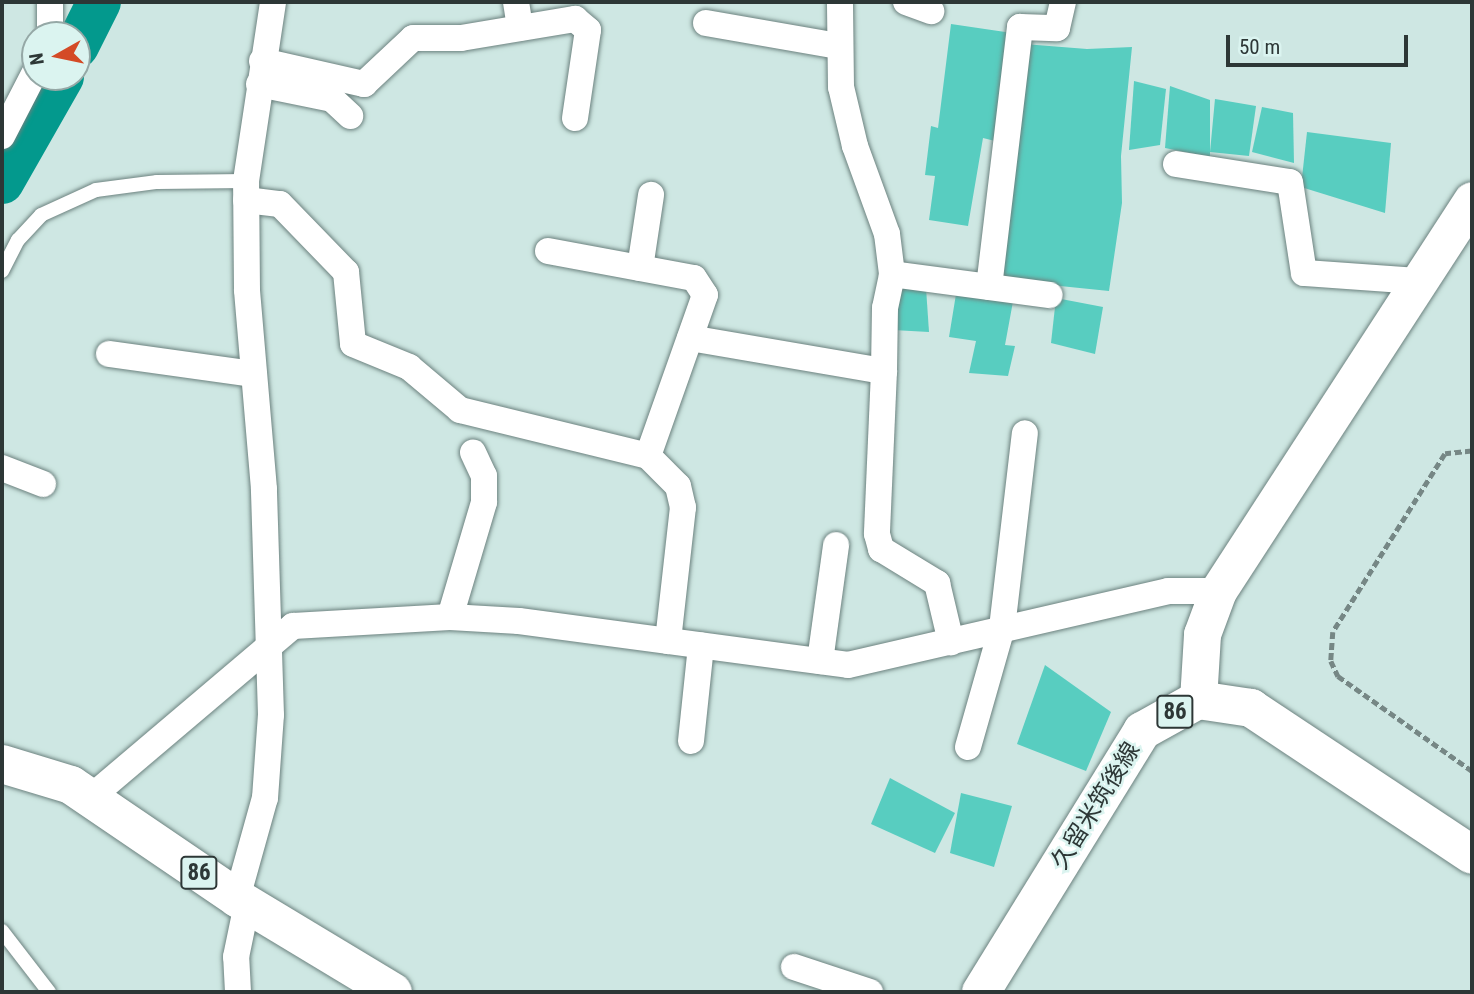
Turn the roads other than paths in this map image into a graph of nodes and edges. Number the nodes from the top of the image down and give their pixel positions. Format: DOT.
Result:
graph roads {
  1 [pos="50,2"];
  2 [pos="273,2"];
  3 [pos="516,2"];
  4 [pos="840,2"];
  5 [pos="906,2"];
  6 [pos="1063,2"];
  7 [pos="931,11"];
  8 [pos="50,21"];
  9 [pos="706,23"];
  10 [pos="520,28"];
  11 [pos="838,47"];
  12 [pos="260,73"];
  13 [pos="25,91"];
  14 [pos="350,116"];
  15 [pos="575,118"];
  16 [pos="2,136"];
  17 [pos="1176,164"];
  18 [pos="246,191"];
  19 [pos="651,195"];
  20 [pos="1472,200"];
  21 [pos="548,251"];
  22 [pos="640,268"];
  23 [pos="2,271"];
  24 [pos="891,274"];
  25 [pos="1419,281"];
  26 [pos="989,287"];
  27 [pos="1050,295"];
  28 [pos="690,338"];
  29 [pos="109,354"];
  30 [pos="884,371"];
  31 [pos="254,374"];
  32 [pos="1025,433"];
  33 [pos="473,452"];
  34 [pos="648,456"];
  35 [pos="2,468"];
  36 [pos="43,484"];
  37 [pos="836,545"];
  38 [pos="1218,591"];
  39 [pos="450,617"];
  40 [pos="1001,630"];
  41 [pos="269,641"];
  42 [pos="668,641"];
  43 [pos="951,642"];
  44 [pos="701,646"];
  45 [pos="820,662"];
  46 [pos="1198,700"];
  47 [pos="691,741"];
  48 [pos="968,747"];
  49 [pos="2,764"];
  50 [pos="90,798"];
  51 [pos="1472,855"];
  52 [pos="242,901"];
  53 [pos="2,931"];
  54 [pos="794,967"];
  55 [pos="49,992"];
  56 [pos="238,992"];
  57 [pos="393,992"];
  58 [pos="870,992"];
  59 [pos="981,992"];
  1 -- 8 [label="street"];
  2 -- 12 [label="street"];
  3 -- 10 [label="street"];
  4 -- 11 [label="street"];
  5 -- 7 [label="street"];
  6 -- 26 [label="street"];
  9 -- 11 [label="street"];
  10 -- 12 [label="street"];
  10 -- 15 [label="street"];
  11 -- 24 [label="street"];
  12 -- 14 [label="street"];
  12 -- 18 [label="street"];
  13 -- 16 [label="street"];
  17 -- 25 [label="street"];
  18 -- 23 [label="lane"];
  18 -- 31 [label="street"];
  18 -- 34 [label="street"];
  19 -- 22 [label="street"];
  20 -- 25 [label="street"];
  21 -- 22 [label="street"];
  22 -- 28 [label="street"];
  24 -- 26 [label="street"];
  24 -- 30 [label="street"];
  25 -- 38 [label="street"];
  26 -- 27 [label="street"];
  28 -- 30 [label="street"];
  28 -- 34 [label="street"];
  29 -- 31 [label="street"];
  30 -- 43 [label="street"];
  31 -- 41 [label="street"];
  32 -- 40 [label="street"];
  33 -- 39 [label="street"];
  34 -- 42 [label="street"];
  35 -- 36 [label="street"];
  37 -- 45 [label="street"];
  38 -- 40 [label="street"];
  38 -- 46 [label="street"];
  39 -- 41 [label="street"];
  39 -- 42 [label="street"];
  40 -- 43 [label="street"];
  40 -- 48 [label="street"];
  41 -- 50 [label="street"];
  41 -- 52 [label="street"];
  42 -- 44 [label="street"];
  43 -- 45 [label="street"];
  44 -- 45 [label="street"];
  44 -- 47 [label="street"];
  46 -- 51 [label="main road, 86"];
  46 -- 59 [label="main road, 久留米筑後線 / 86"];
  49 -- 50 [label="main road, 86"];
  50 -- 52 [label="main road, 86"];
  52 -- 56 [label="street"];
  52 -- 57 [label="main road, 86"];
  53 -- 55 [label="lane"];
  54 -- 58 [label="street"];
}
